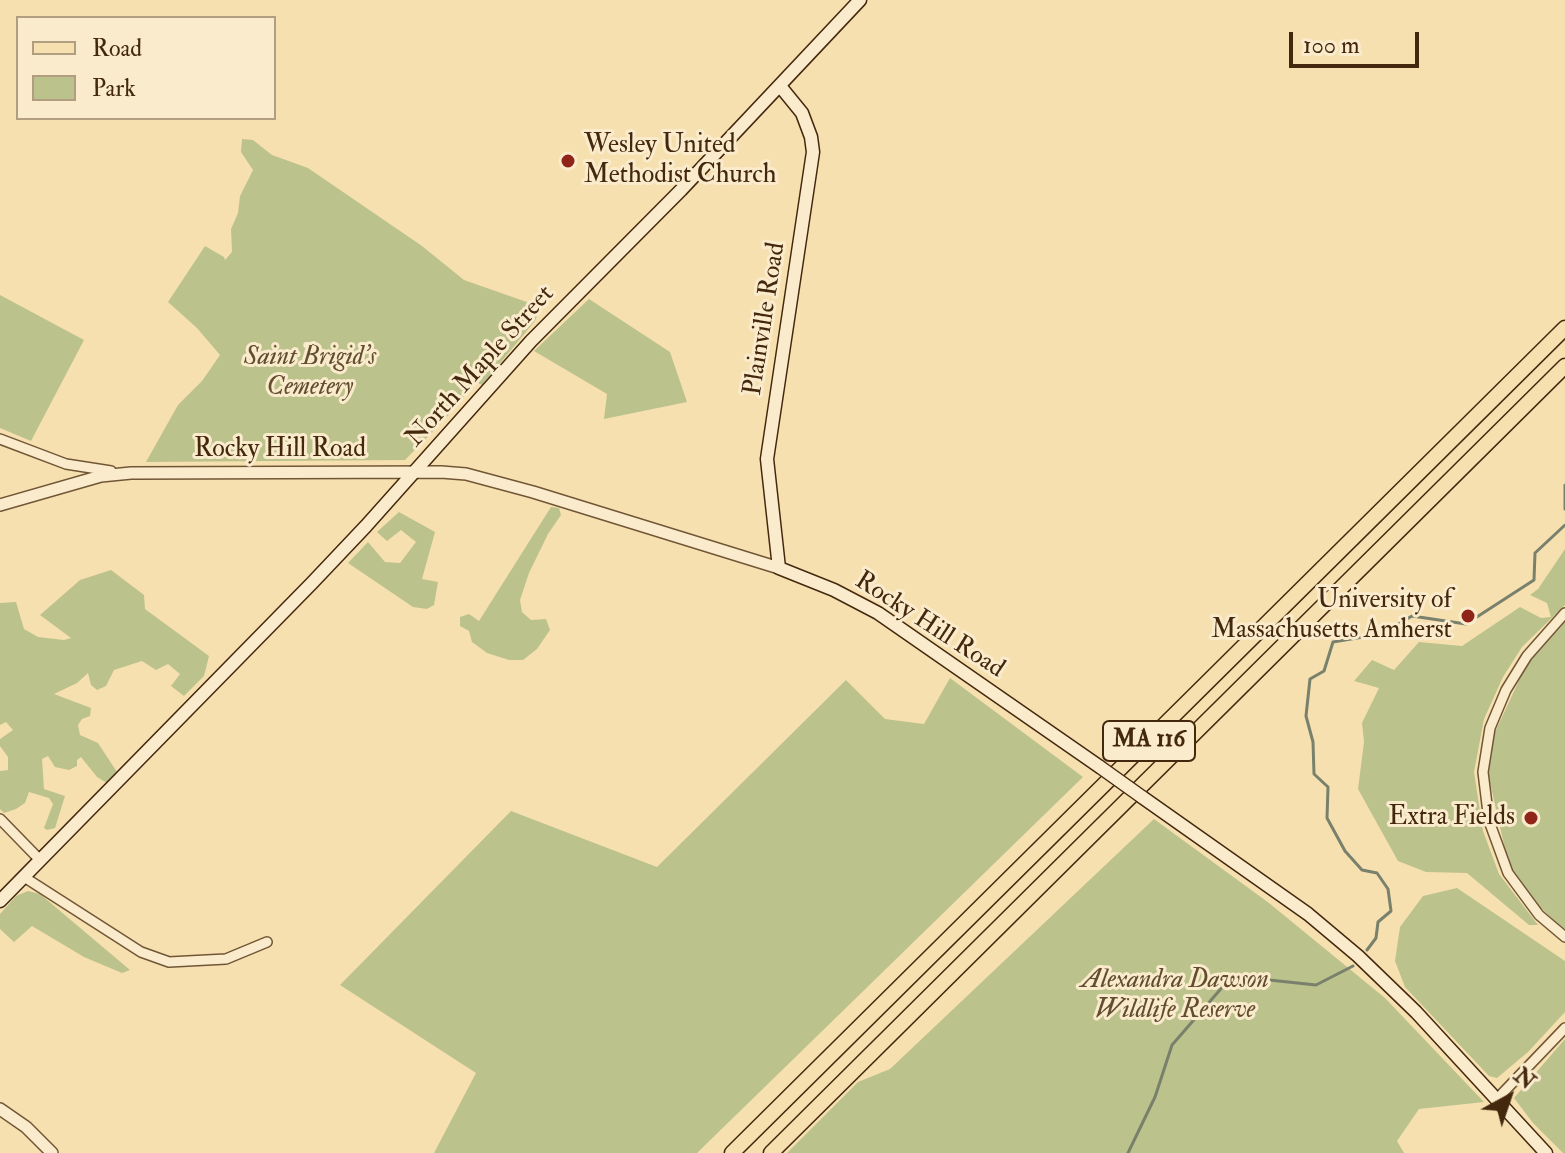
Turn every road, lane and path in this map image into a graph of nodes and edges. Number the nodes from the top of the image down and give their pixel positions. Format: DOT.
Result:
graph roads {
  1 [pos="860,0"];
  2 [pos="780,86"];
  3 [pos="1565,328"];
  4 [pos="1565,366"];
  5 [pos="0,439"];
  6 [pos="416,471"];
  7 [pos="131,473"];
  8 [pos="0,505"];
  9 [pos="779,568"];
  10 [pos="1565,613"];
  11 [pos="0,819"];
  12 [pos="40,860"];
  13 [pos="24,877"];
  14 [pos="0,901"];
  15 [pos="1565,937"];
  16 [pos="267,942"];
  17 [pos="1565,1028"];
  18 [pos="1496,1100"];
  19 [pos="0,1109"];
  20 [pos="52,1153"];
  21 [pos="732,1153"];
  22 [pos="771,1153"];
  23 [pos="1546,1153"];
  1 -- 2 [label="main road, North Maple Street"];
  2 -- 6 [label="main road, North Maple Street"];
  2 -- 9 [label="main road, Plainville Road"];
  3 -- 21 [label="main road, MA 116"];
  4 -- 22 [label="main road, MA 116"];
  5 -- 7 [label="street"];
  6 -- 7 [label="street, Rocky Hill Road"];
  6 -- 9 [label="street, Rocky Hill Road"];
  6 -- 12 [label="main road, North Maple Street"];
  7 -- 8 [label="street, Rocky Hill Road"];
  9 -- 18 [label="main road, Rocky Hill Road, bridge"];
  10 -- 15 [label="street"];
  11 -- 12 [label="street"];
  12 -- 13 [label="main road, North Maple Street"];
  13 -- 14 [label="main road, North Maple Street"];
  13 -- 16 [label="street"];
  17 -- 18 [label="street"];
  18 -- 23 [label="main road, Rocky Hill Road"];
  19 -- 20 [label="street"];
}
